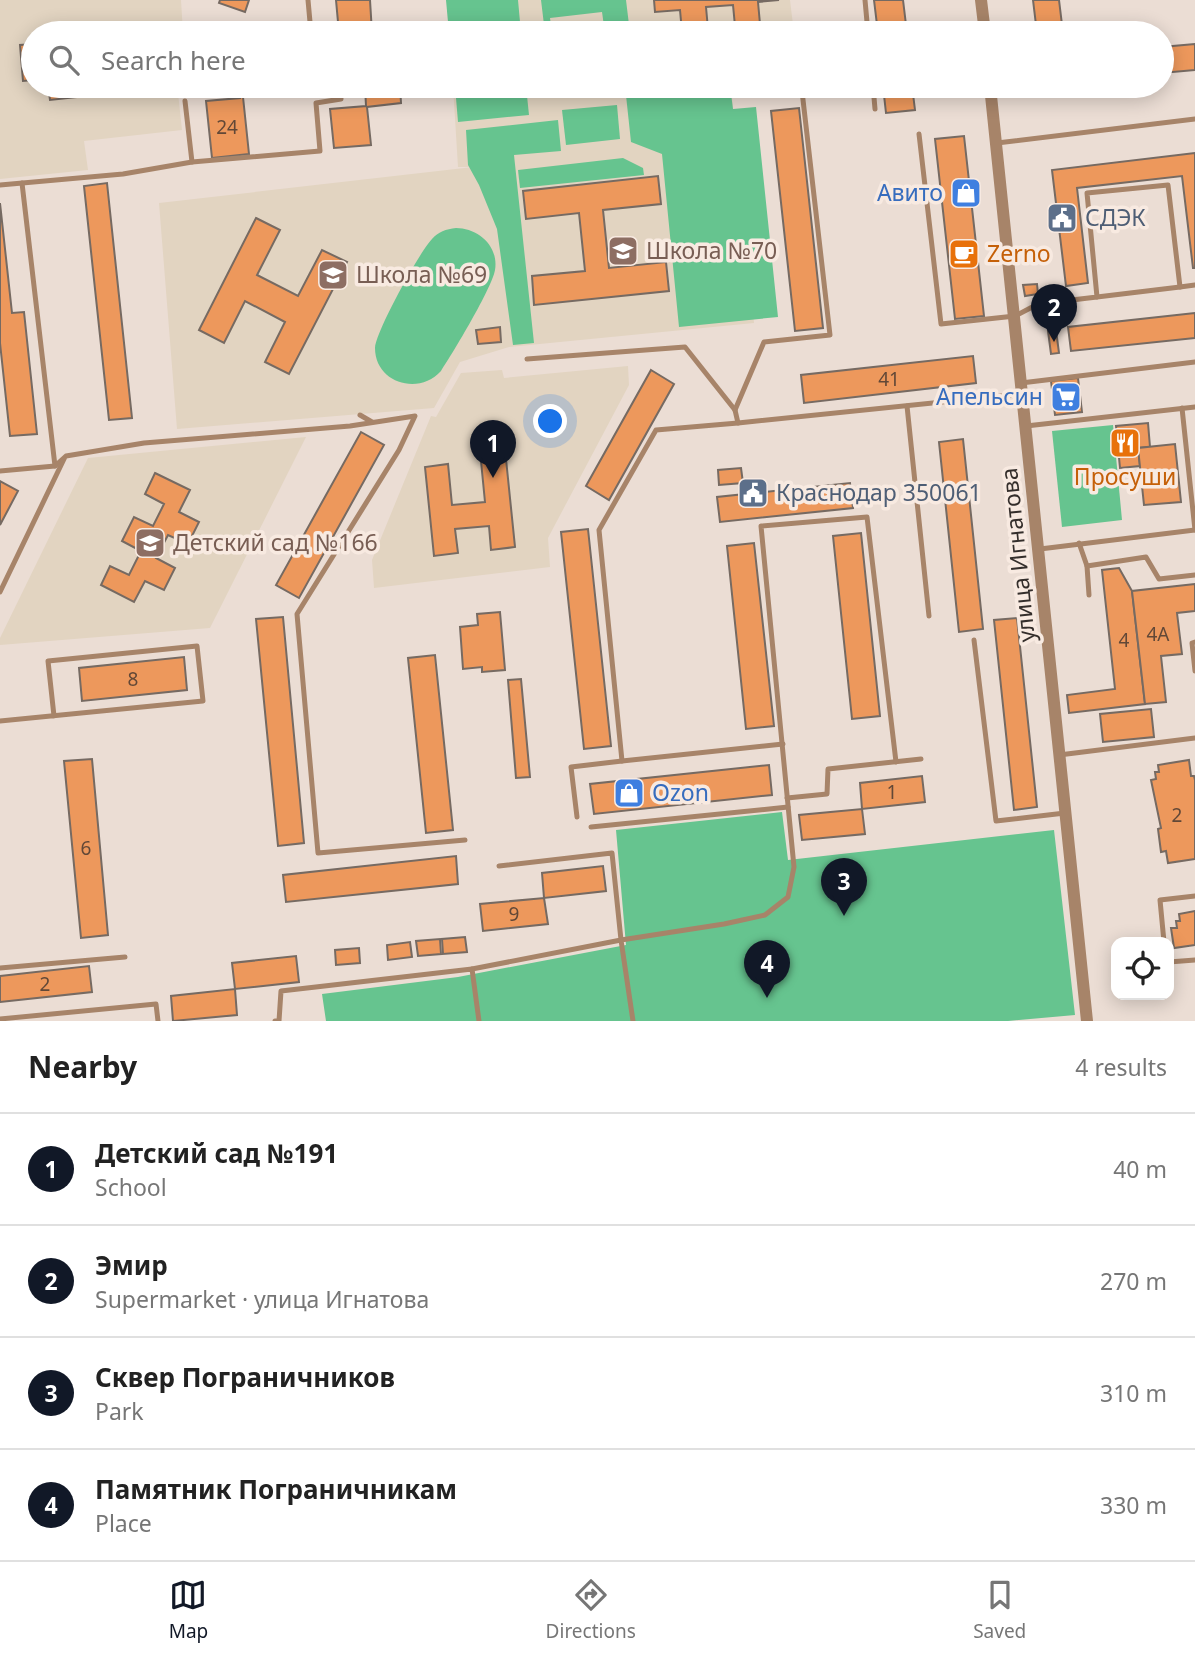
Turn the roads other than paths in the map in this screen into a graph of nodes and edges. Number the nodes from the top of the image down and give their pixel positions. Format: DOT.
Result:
graph roads {
  1 [pos="308,0"];
  2 [pos="865,0"];
  3 [pos="981,0"];
  4 [pos="310,21"];
  5 [pos="867,21"];
  6 [pos="984,21"];
  7 [pos="341,98"];
  8 [pos="803,98"];
  9 [pos="874,98"];
  10 [pos="991,98"];
  11 [pos="185,101"];
  12 [pos="875,109"];
  13 [pos="1195,119"];
  14 [pos="919,134"];
  15 [pos="997,143"];
  16 [pos="192,162"];
  17 [pos="22,183"];
  18 [pos="0,185"];
  19 [pos="1195,285"];
  20 [pos="1180,286"];
  21 [pos="1097,297"];
  22 [pos="1015,316"];
  23 [pos="527,359"];
  24 [pos="1195,362"];
  25 [pos="1022,388"];
  26 [pos="907,406"];
  27 [pos="1195,407"];
  28 [pos="1182,408"];
  29 [pos="735,410"];
  30 [pos="360,415"];
  31 [pos="372,422"];
  32 [pos="738,423"];
  33 [pos="1026,426"];
  34 [pos="66,456"];
  35 [pos="55,466"];
  36 [pos="0,471"];
  37 [pos="1195,530"];
  38 [pos="1079,543"];
  39 [pos="1040,548"];
  40 [pos="1087,566"];
  41 [pos="1195,575"];
  42 [pos="0,592"];
  43 [pos="1089,595"];
  44 [pos="929,616"];
  45 [pos="974,640"];
  46 [pos="1195,642"];
  47 [pos="1195,671"];
  48 [pos="54,716"];
  49 [pos="0,721"];
  50 [pos="1195,738"];
  51 [pos="783,744"];
  52 [pos="1059,755"];
  53 [pos="921,759"];
  54 [pos="622,761"];
  55 [pos="896,762"];
  56 [pos="787,798"];
  57 [pos="788,807"];
  58 [pos="1065,813"];
  59 [pos="577,817"];
  60 [pos="591,827"];
  61 [pos="465,839"];
  62 [pos="499,866"];
  63 [pos="1195,896"];
  64 [pos="1164,937"];
  65 [pos="621,940"];
  66 [pos="125,957"];
  67 [pos="1195,960"];
  68 [pos="1174,962"];
  69 [pos="0,968"];
  70 [pos="472,969"];
  71 [pos="0,1019"];
  72 [pos="158,1021"];
  73 [pos="275,1021"];
  74 [pos="480,1021"];
  75 [pos="633,1021"];
  76 [pos="1087,1021"];
  1 -- 4 [label="lane"];
  2 -- 5 [label="lane"];
  3 -- 6 [label="street"];
  7 -- 16 [label="lane"];
  8 -- 29 [label="lane"];
  9 -- 12 [label="lane"];
  10 -- 15 [label="street, улица Игнатова"];
  11 -- 16 [label="lane"];
  13 -- 15 [label="lane"];
  14 -- 22 [label="lane"];
  15 -- 22 [label="street, улица Игнатова"];
  16 -- 17 [label="lane"];
  17 -- 18 [label="lane"];
  17 -- 35 [label="lane"];
  19 -- 20 [label="lane"];
  20 -- 21 [label="lane"];
  20 -- 21 [label="lane"];
  21 -- 22 [label="lane"];
  22 -- 25 [label="street, улица Игнатова"];
  23 -- 29 [label="lane"];
  24 -- 25 [label="lane"];
  25 -- 26 [label="lane"];
  25 -- 33 [label="street, улица Игнатова"];
  26 -- 32 [label="lane"];
  26 -- 44 [label="lane"];
  27 -- 28 [label="lane"];
  28 -- 33 [label="lane"];
  28 -- 37 [label="lane"];
  29 -- 32 [label="lane"];
  30 -- 31 [label="lane"];
  31 -- 34 [label="lane"];
  31 -- 61 [label="lane"];
  32 -- 54 [label="lane"];
  33 -- 39 [label="street, улица Игнатова"];
  34 -- 35 [label="lane"];
  34 -- 42 [label="lane"];
  35 -- 36 [label="lane"];
  37 -- 38 [label="lane"];
  38 -- 39 [label="lane"];
  38 -- 40 [label="lane"];
  39 -- 52 [label="street, улица Игнатова"];
  40 -- 41 [label="lane"];
  40 -- 43 [label="lane"];
  45 -- 58 [label="lane"];
  46 -- 47 [label="lane"];
  48 -- 48 [label="lane"];
  48 -- 49 [label="lane"];
  50 -- 52 [label="lane"];
  51 -- 54 [label="lane"];
  51 -- 55 [label="lane"];
  51 -- 56 [label="lane"];
  52 -- 58 [label="street, улица Игнатова"];
  53 -- 55 [label="lane"];
  54 -- 59 [label="lane"];
  55 -- 56 [label="lane"];
  56 -- 57 [label="lane"];
  57 -- 60 [label="lane"];
  57 -- 65 [label="lane"];
  58 -- 76 [label="street, улица Игнатова"];
  62 -- 65 [label="lane"];
  63 -- 64 [label="lane"];
  65 -- 70 [label="lane"];
  65 -- 75 [label="lane"];
  66 -- 69 [label="lane"];
  67 -- 68 [label="lane"];
  70 -- 73 [label="lane"];
  70 -- 74 [label="lane"];
  71 -- 72 [label="lane"];
}
